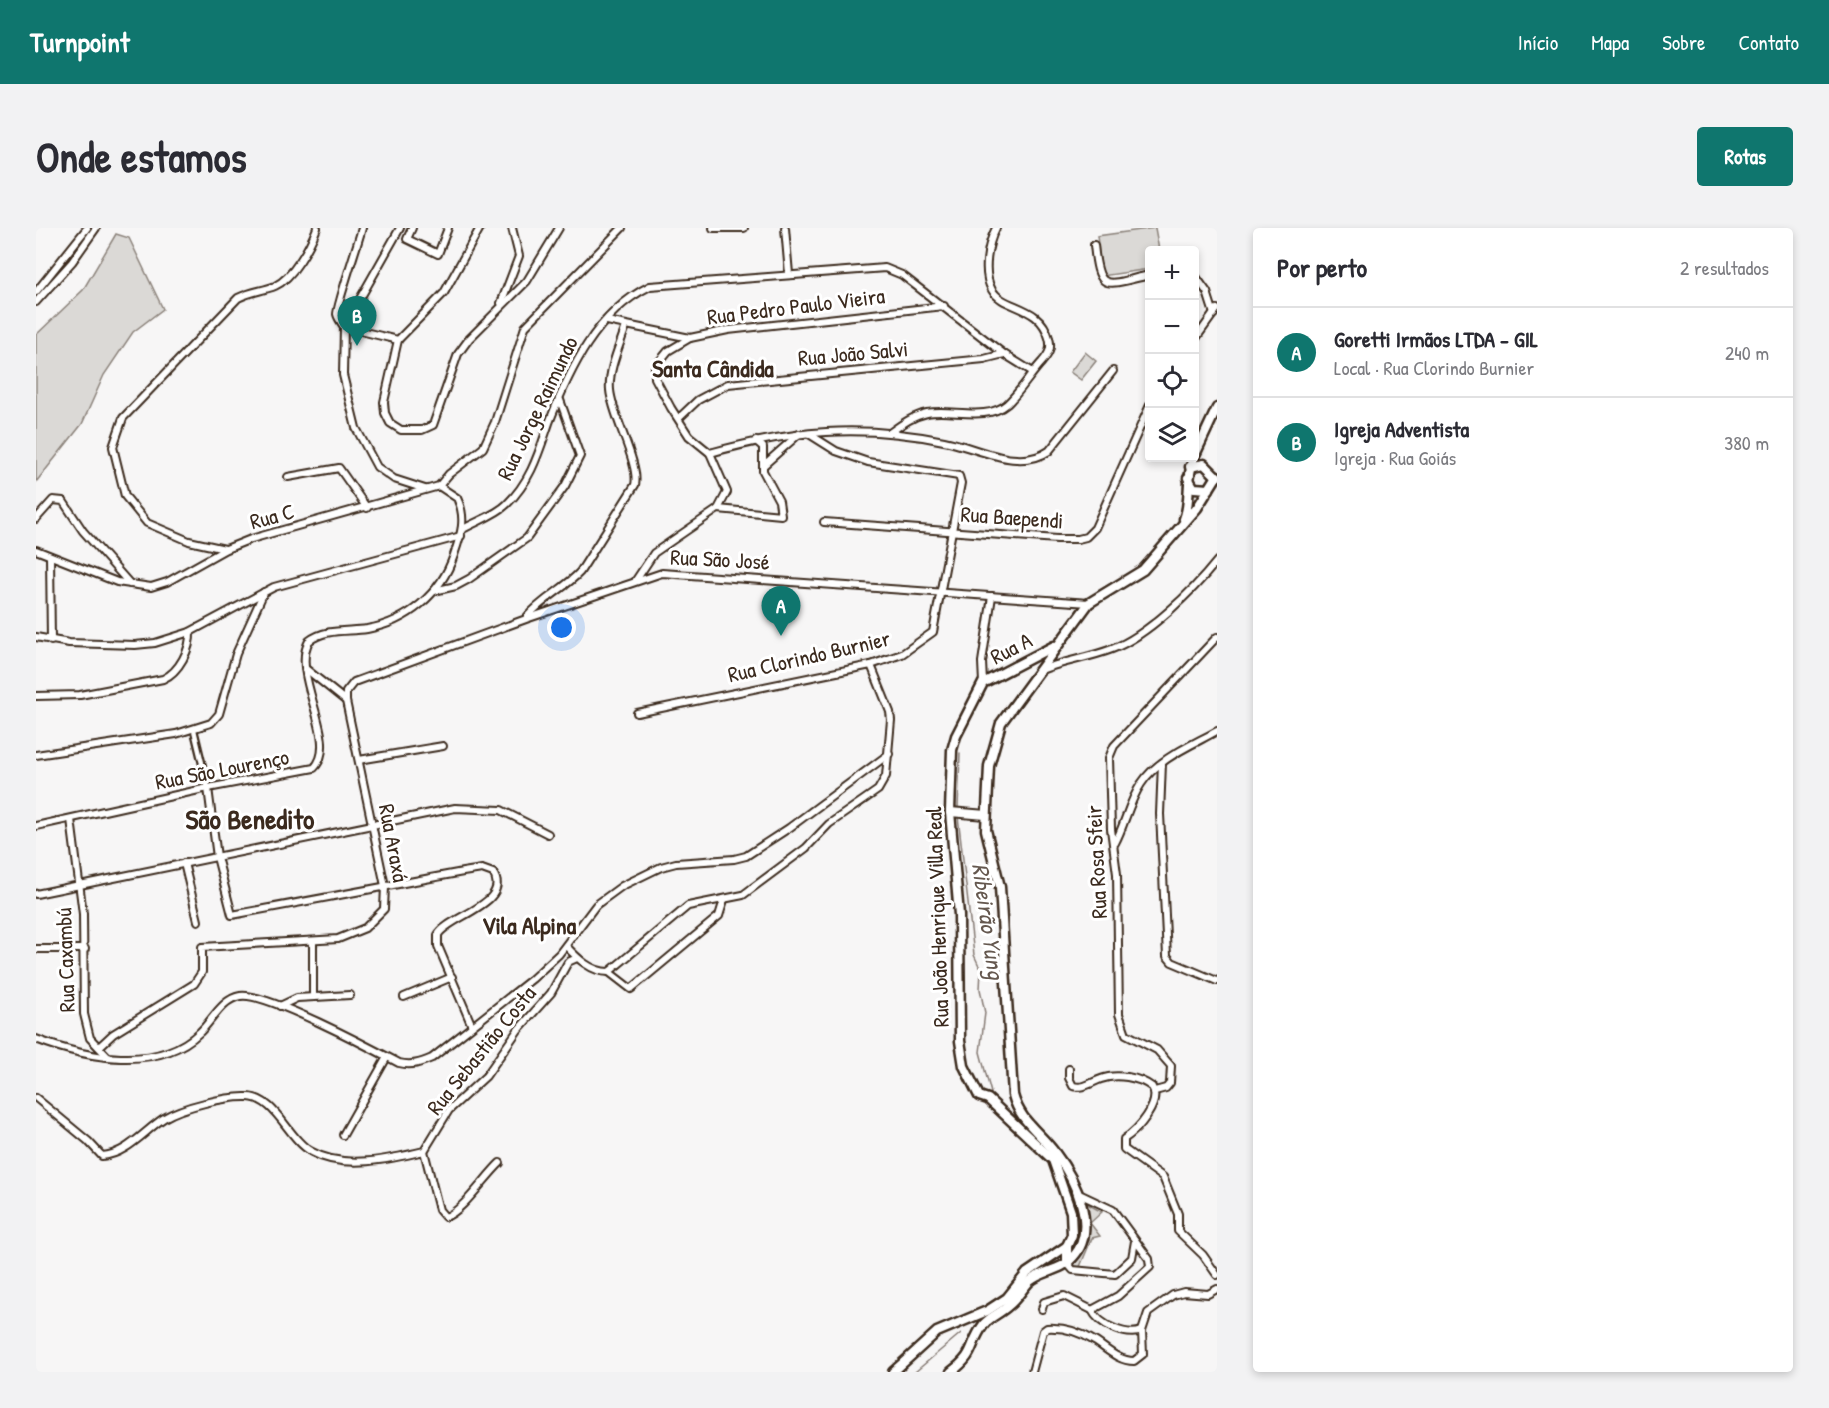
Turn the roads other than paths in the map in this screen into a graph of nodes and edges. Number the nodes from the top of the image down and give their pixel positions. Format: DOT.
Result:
graph roads {
  1 [pos="87,228"];
  2 [pos="96,228"];
  3 [pos="317,228"];
  4 [pos="362,228"];
  5 [pos="400,228"];
  6 [pos="412,228"];
  7 [pos="448,228"];
  8 [pos="480,228"];
  9 [pos="512,228"];
  10 [pos="560,228"];
  11 [pos="622,228"];
  12 [pos="713,228"];
  13 [pos="744,228"];
  14 [pos="785,228"];
  15 [pos="996,228"];
  16 [pos="81,238"];
  17 [pos="87,243"];
  18 [pos="1094,245"];
  19 [pos="789,274"];
  20 [pos="1145,276"];
  21 [pos="1199,281"];
  22 [pos="36,292"];
  23 [pos="36,302"];
  24 [pos="500,306"];
  25 [pos="944,306"];
  26 [pos="1216,312"];
  27 [pos="607,321"];
  28 [pos="626,326"];
  29 [pos="344,327"];
  30 [pos="1199,334"];
  31 [pos="690,339"];
  32 [pos="398,340"];
  33 [pos="1004,354"];
  34 [pos="1113,371"];
  35 [pos="1033,372"];
  36 [pos="560,400"];
  37 [pos="1148,408"];
  38 [pos="1217,408"];
  39 [pos="679,418"];
  40 [pos="891,432"];
  41 [pos="800,433"];
  42 [pos="809,434"];
  43 [pos="755,440"];
  44 [pos="1199,446"];
  45 [pos="710,453"];
  46 [pos="1192,462"];
  47 [pos="764,465"];
  48 [pos="1190,468"];
  49 [pos="288,477"];
  50 [pos="1217,477"];
  51 [pos="1187,478"];
  52 [pos="440,486"];
  53 [pos="428,489"];
  54 [pos="1209,489"];
  55 [pos="367,508"];
  56 [pos="718,509"];
  57 [pos="36,519"];
  58 [pos="824,522"];
  59 [pos="1182,525"];
  60 [pos="953,531"];
  61 [pos="462,532"];
  62 [pos="226,549"];
  63 [pos="36,550"];
  64 [pos="50,556"];
  65 [pos="1217,561"];
  66 [pos="636,580"];
  67 [pos="131,584"];
  68 [pos="264,591"];
  69 [pos="434,591"];
  70 [pos="941,592"];
  71 [pos="992,596"];
  72 [pos="1089,603"];
  73 [pos="526,619"];
  74 [pos="190,632"];
  75 [pos="36,636"];
  76 [pos="1217,637"];
  77 [pos="51,641"];
  78 [pos="1057,645"];
  79 [pos="1050,654"];
  80 [pos="1035,656"];
  81 [pos="871,665"];
  82 [pos="1054,665"];
  83 [pos="1040,668"];
  84 [pos="306,669"];
  85 [pos="982,669"];
  86 [pos="995,676"];
  87 [pos="983,683"];
  88 [pos="36,696"];
  89 [pos="346,701"];
  90 [pos="637,713"];
  91 [pos="194,730"];
  92 [pos="1217,731"];
  93 [pos="443,746"];
  94 [pos="889,754"];
  95 [pos="36,755"];
  96 [pos="359,760"];
  97 [pos="1162,763"];
  98 [pos="208,788"];
  99 [pos="952,812"];
  100 [pos="986,815"];
  101 [pos="71,819"];
  102 [pos="372,824"];
  103 [pos="36,826"];
  104 [pos="548,834"];
  105 [pos="1114,844"];
  106 [pos="217,856"];
  107 [pos="184,863"];
  108 [pos="79,885"];
  109 [pos="385,886"];
  110 [pos="36,894"];
  111 [pos="724,900"];
  112 [pos="198,921"];
  113 [pos="313,941"];
  114 [pos="566,946"];
  115 [pos="36,949"];
  116 [pos="85,949"];
  117 [pos="559,954"];
  118 [pos="578,958"];
  119 [pos="568,962"];
  120 [pos="609,972"];
  121 [pos="452,977"];
  122 [pos="1217,981"];
  123 [pos="350,995"];
  124 [pos="313,997"];
  125 [pos="404,997"];
  126 [pos="280,1006"];
  127 [pos="472,1026"];
  128 [pos="36,1039"];
  129 [pos="99,1047"];
  130 [pos="106,1056"];
  131 [pos="387,1057"];
  132 [pos="1069,1069"];
  133 [pos="1155,1091"];
  134 [pos="36,1098"];
  135 [pos="343,1135"];
  136 [pos="424,1151"];
  137 [pos="500,1162"];
  138 [pos="1076,1192"];
  139 [pos="1135,1240"];
  140 [pos="1067,1246"];
  141 [pos="1067,1263"];
  142 [pos="1217,1275"];
  143 [pos="1217,1289"];
  144 [pos="1042,1309"];
  145 [pos="1092,1310"];
  146 [pos="1142,1331"];
  147 [pos="893,1372"];
  148 [pos="951,1372"];
  149 [pos="1032,1372"];
  1 -- 16 [label="street"];
  2 -- 17 [label="street"];
  3 -- 62 [label="street"];
  4 -- 29 [label="street"];
  5 -- 29 [label="street"];
  6 -- 7 [label="street"];
  8 -- 32 [label="street"];
  9 -- 24 [label="street"];
  10 -- 24 [label="street"];
  11 -- 52 [label="street"];
  12 -- 13 [label="street"];
  14 -- 19 [label="street"];
  15 -- 35 [label="street"];
  16 -- 17 [label="street"];
  16 -- 22 [label="street"];
  17 -- 23 [label="street"];
  18 -- 20 [label="street"];
  19 -- 25 [label="street, Rua Jorge Raimundo"];
  19 -- 27 [label="street, Rua Jorge Raimundo"];
  21 -- 26 [label="street"];
  24 -- 32 [label="street"];
  25 -- 31 [label="street, Rua Pedro Paulo Vieira"];
  25 -- 33 [label="street, Rua Jorge Raimundo"];
  26 -- 30 [label="street"];
  27 -- 28 [label="street"];
  27 -- 36 [label="street, Rua Jorge Raimundo"];
  28 -- 31 [label="street"];
  28 -- 73 [label="street"];
  29 -- 32 [label="street"];
  29 -- 53 [label="street"];
  31 -- 39 [label="street, Rua Pedro Paulo Vieira"];
  33 -- 35 [label="street, Rua Jorge Raimundo"];
  33 -- 39 [label="street, Rua João Salvi"];
  34 -- 40 [label="street"];
  35 -- 40 [label="street"];
  36 -- 61 [label="street, Rua Jorge Raimundo"];
  36 -- 69 [label="street"];
  37 -- 60 [label="street, Rua Baependi"];
  38 -- 44 [label="main road"];
  39 -- 45 [label="street, Rua Pedro Paulo Vieira"];
  40 -- 42 [label="street"];
  41 -- 42 [label="street"];
  41 -- 43 [label="street"];
  41 -- 47 [label="street"];
  42 -- 60 [label="street, Rua Clorindo Burnier"];
  43 -- 45 [label="street"];
  43 -- 47 [label="street"];
  45 -- 56 [label="street, Rua Pedro Paulo Vieira"];
  46 -- 48 [label="main road"];
  47 -- 56 [label="street"];
  48 -- 50 [label="main road"];
  48 -- 51 [label="main road"];
  49 -- 55 [label="street"];
  50 -- 54 [label="main road"];
  51 -- 54 [label="main road"];
  51 -- 59 [label="main road"];
  52 -- 53 [label="street, Rua C"];
  52 -- 61 [label="street"];
  53 -- 55 [label="street, Rua C"];
  54 -- 59 [label="main road"];
  55 -- 62 [label="street, Rua C"];
  56 -- 66 [label="street"];
  57 -- 67 [label="street"];
  58 -- 60 [label="street, Rua Baependi"];
  59 -- 72 [label="main road"];
  60 -- 70 [label="street, Rua Clorindo Burnier"];
  61 -- 68 [label="street, Rua Jorge Raimundo"];
  61 -- 69 [label="street"];
  62 -- 67 [label="street, Rua C"];
  63 -- 64 [label="street, Rua C"];
  64 -- 67 [label="street, Rua C"];
  64 -- 77 [label="street"];
  65 -- 82 [label="street"];
  66 -- 70 [label="street, Rua São José"];
  66 -- 73 [label="street, Rua São José"];
  68 -- 74 [label="street, Rua Jorge Raimundo"];
  68 -- 91 [label="street"];
  69 -- 84 [label="street"];
  70 -- 71 [label="street, Rua São José"];
  70 -- 81 [label="street, Rua Clorindo Burnier"];
  71 -- 72 [label="street, Rua São José"];
  71 -- 85 [label="street"];
  72 -- 78 [label="main road"];
  73 -- 89 [label="street, Rua São José"];
  74 -- 77 [label="street, Rua Jorge Raimundo"];
  74 -- 88 [label="street"];
  75 -- 77 [label="street, Rua Jorge Raimundo"];
  76 -- 105 [label="street, Rua Rosa Sfeir"];
  78 -- 79 [label="main road"];
  78 -- 80 [label="main road, Rua A"];
  79 -- 82 [label="street"];
  79 -- 83 [label="main road"];
  80 -- 83 [label="street"];
  80 -- 86 [label="main road, Rua A"];
  81 -- 90 [label="street, Rua Clorindo Burnier"];
  81 -- 94 [label="street"];
  82 -- 83 [label="street"];
  83 -- 100 [label="main road"];
  84 -- 89 [label="street"];
  84 -- 98 [label="street, Rua São Lourenço"];
  85 -- 86 [label="street"];
  85 -- 87 [label="street"];
  86 -- 87 [label="main road, Rua A"];
  87 -- 99 [label="main road, Rua João Henrique Villa Real"];
  89 -- 96 [label="street, Rua Araxá"];
  91 -- 95 [label="street"];
  91 -- 98 [label="street"];
  92 -- 97 [label="street"];
  93 -- 96 [label="street"];
  94 -- 111 [label="street"];
  94 -- 114 [label="street"];
  96 -- 102 [label="street, Rua Araxá"];
  97 -- 105 [label="street"];
  97 -- 122 [label="street"];
  98 -- 101 [label="street, Rua São Lourenço"];
  98 -- 106 [label="street"];
  99 -- 100 [label="street"];
  99 -- 140 [label="main road, Rua João Henrique Villa Real"];
  100 -- 138 [label="main road"];
  101 -- 103 [label="street, Rua São Lourenço"];
  101 -- 108 [label="street, Rua Caxambú"];
  102 -- 104 [label="street"];
  102 -- 106 [label="street"];
  102 -- 109 [label="street, Rua Araxá"];
  105 -- 133 [label="street, Rua Rosa Sfeir"];
  106 -- 107 [label="street"];
  106 -- 109 [label="street"];
  107 -- 108 [label="street"];
  107 -- 112 [label="street"];
  108 -- 110 [label="street"];
  108 -- 116 [label="street, Rua Caxambú"];
  109 -- 113 [label="street, Rua Araxá"];
  109 -- 121 [label="street"];
  111 -- 120 [label="street"];
  111 -- 120 [label="street"];
  113 -- 124 [label="street"];
  113 -- 129 [label="street, Rua Araxá"];
  114 -- 117 [label="street"];
  114 -- 118 [label="street"];
  115 -- 116 [label="street"];
  116 -- 129 [label="street, Rua Caxambú"];
  117 -- 119 [label="street"];
  117 -- 127 [label="street"];
  118 -- 119 [label="street"];
  118 -- 120 [label="street"];
  119 -- 136 [label="street, Rua Sebastião Costa"];
  121 -- 125 [label="street"];
  121 -- 127 [label="street"];
  123 -- 124 [label="street"];
  124 -- 126 [label="street"];
  126 -- 130 [label="street"];
  126 -- 131 [label="street"];
  127 -- 131 [label="street"];
  128 -- 130 [label="street"];
  129 -- 130 [label="street, Rua Caxambú"];
  131 -- 135 [label="street"];
  132 -- 133 [label="street"];
  133 -- 142 [label="street"];
  134 -- 136 [label="street"];
  136 -- 137 [label="street"];
  138 -- 139 [label="street"];
  138 -- 141 [label="main road"];
  139 -- 141 [label="street"];
  139 -- 145 [label="street"];
  140 -- 141 [label="street"];
  140 -- 147 [label="main road"];
  141 -- 148 [label="main road"];
  143 -- 146 [label="street"];
  144 -- 145 [label="street"];
  145 -- 146 [label="street"];
  146 -- 149 [label="street"];
}
